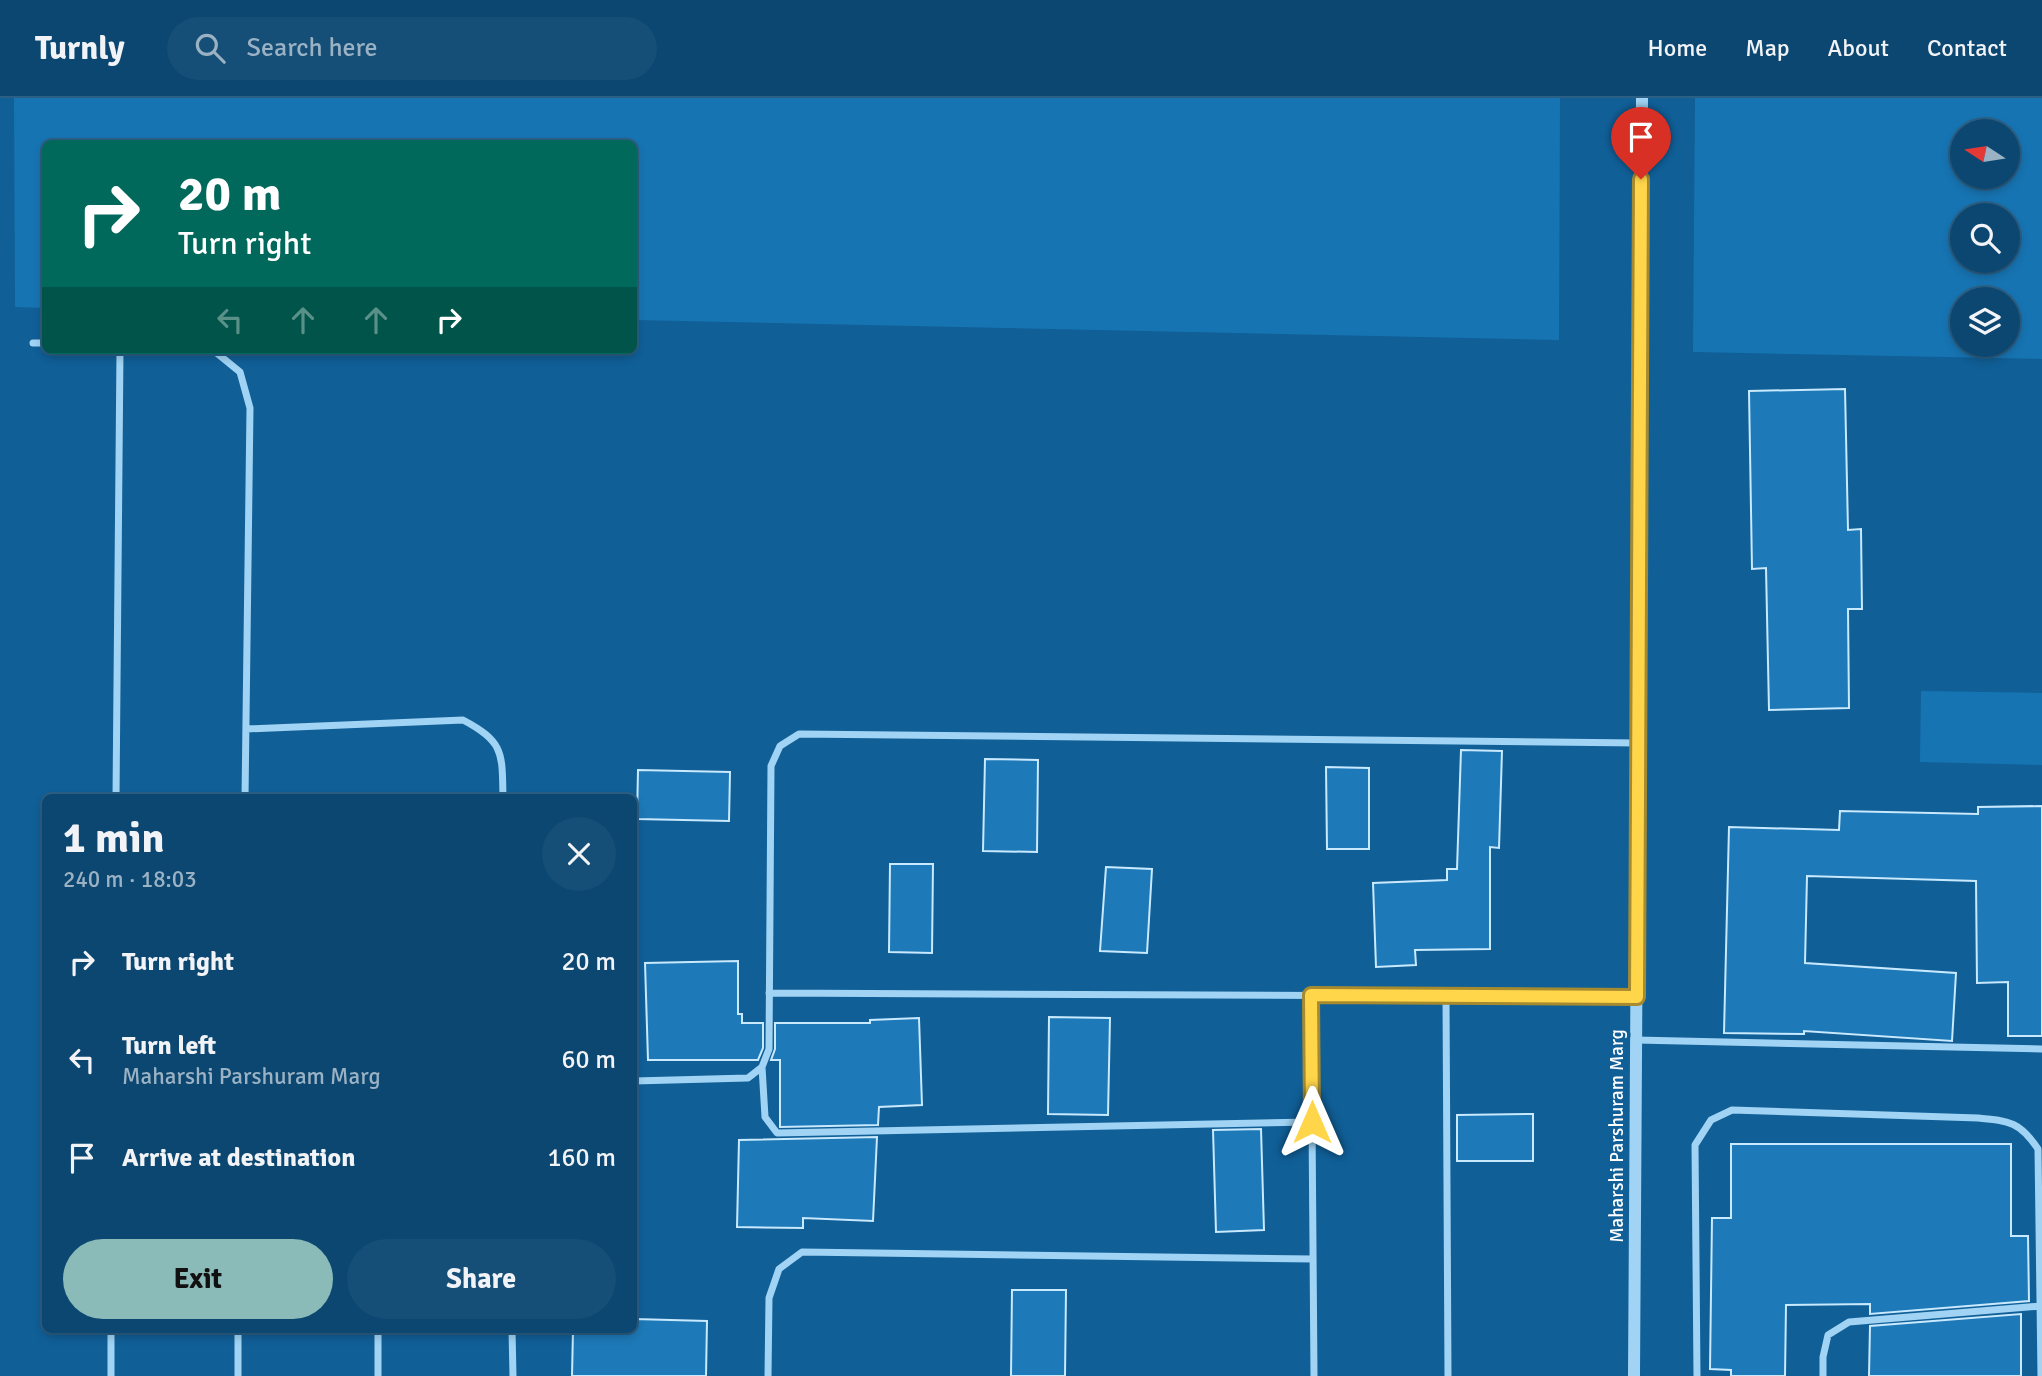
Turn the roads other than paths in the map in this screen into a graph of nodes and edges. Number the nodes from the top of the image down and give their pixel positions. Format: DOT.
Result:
graph roads {
  1 [pos="1642,98"];
  2 [pos="33,343"];
  3 [pos="42,343"];
  4 [pos="120,354"];
  5 [pos="218,354"];
  6 [pos="246,729"];
  7 [pos="1638,743"];
  8 [pos="116,794"];
  9 [pos="245,794"];
  10 [pos="503,794"];
  11 [pos="769,993"];
  12 [pos="1311,995"];
  13 [pos="1446,996"];
  14 [pos="1637,997"];
  15 [pos="1636,1040"];
  16 [pos="2042,1049"];
  17 [pos="762,1067"];
  18 [pos="637,1080"];
  19 [pos="1312,1122"];
  20 [pos="1313,1259"];
  21 [pos="2041,1306"];
  22 [pos="111,1333"];
  23 [pos="238,1333"];
  24 [pos="378,1333"];
  25 [pos="512,1333"];
  26 [pos="111,1376"];
  27 [pos="238,1376"];
  28 [pos="378,1376"];
  29 [pos="513,1376"];
  30 [pos="768,1376"];
  31 [pos="1314,1376"];
  32 [pos="1448,1376"];
  33 [pos="1634,1376"];
  34 [pos="1696,1376"];
  35 [pos="1823,1376"];
  36 [pos="2041,1376"];
  1 -- 7 [label="street, Maharshi Parshuram Marg"];
  2 -- 3 [label="street"];
  4 -- 8 [label="street"];
  5 -- 6 [label="street"];
  6 -- 9 [label="street"];
  6 -- 10 [label="street"];
  7 -- 11 [label="street"];
  7 -- 14 [label="street, Maharshi Parshuram Marg"];
  11 -- 12 [label="street"];
  11 -- 17 [label="street"];
  12 -- 13 [label="street"];
  12 -- 19 [label="street"];
  13 -- 14 [label="street"];
  13 -- 32 [label="street"];
  14 -- 15 [label="street, Maharshi Parshuram Marg"];
  15 -- 16 [label="street"];
  15 -- 33 [label="street, Maharshi Parshuram Marg"];
  17 -- 18 [label="street"];
  17 -- 19 [label="street"];
  19 -- 20 [label="street"];
  20 -- 30 [label="street"];
  20 -- 31 [label="street"];
  21 -- 34 [label="street"];
  21 -- 35 [label="street"];
  21 -- 36 [label="street"];
  22 -- 26 [label="street"];
  23 -- 27 [label="street"];
  24 -- 28 [label="street"];
  25 -- 29 [label="street"];
}
